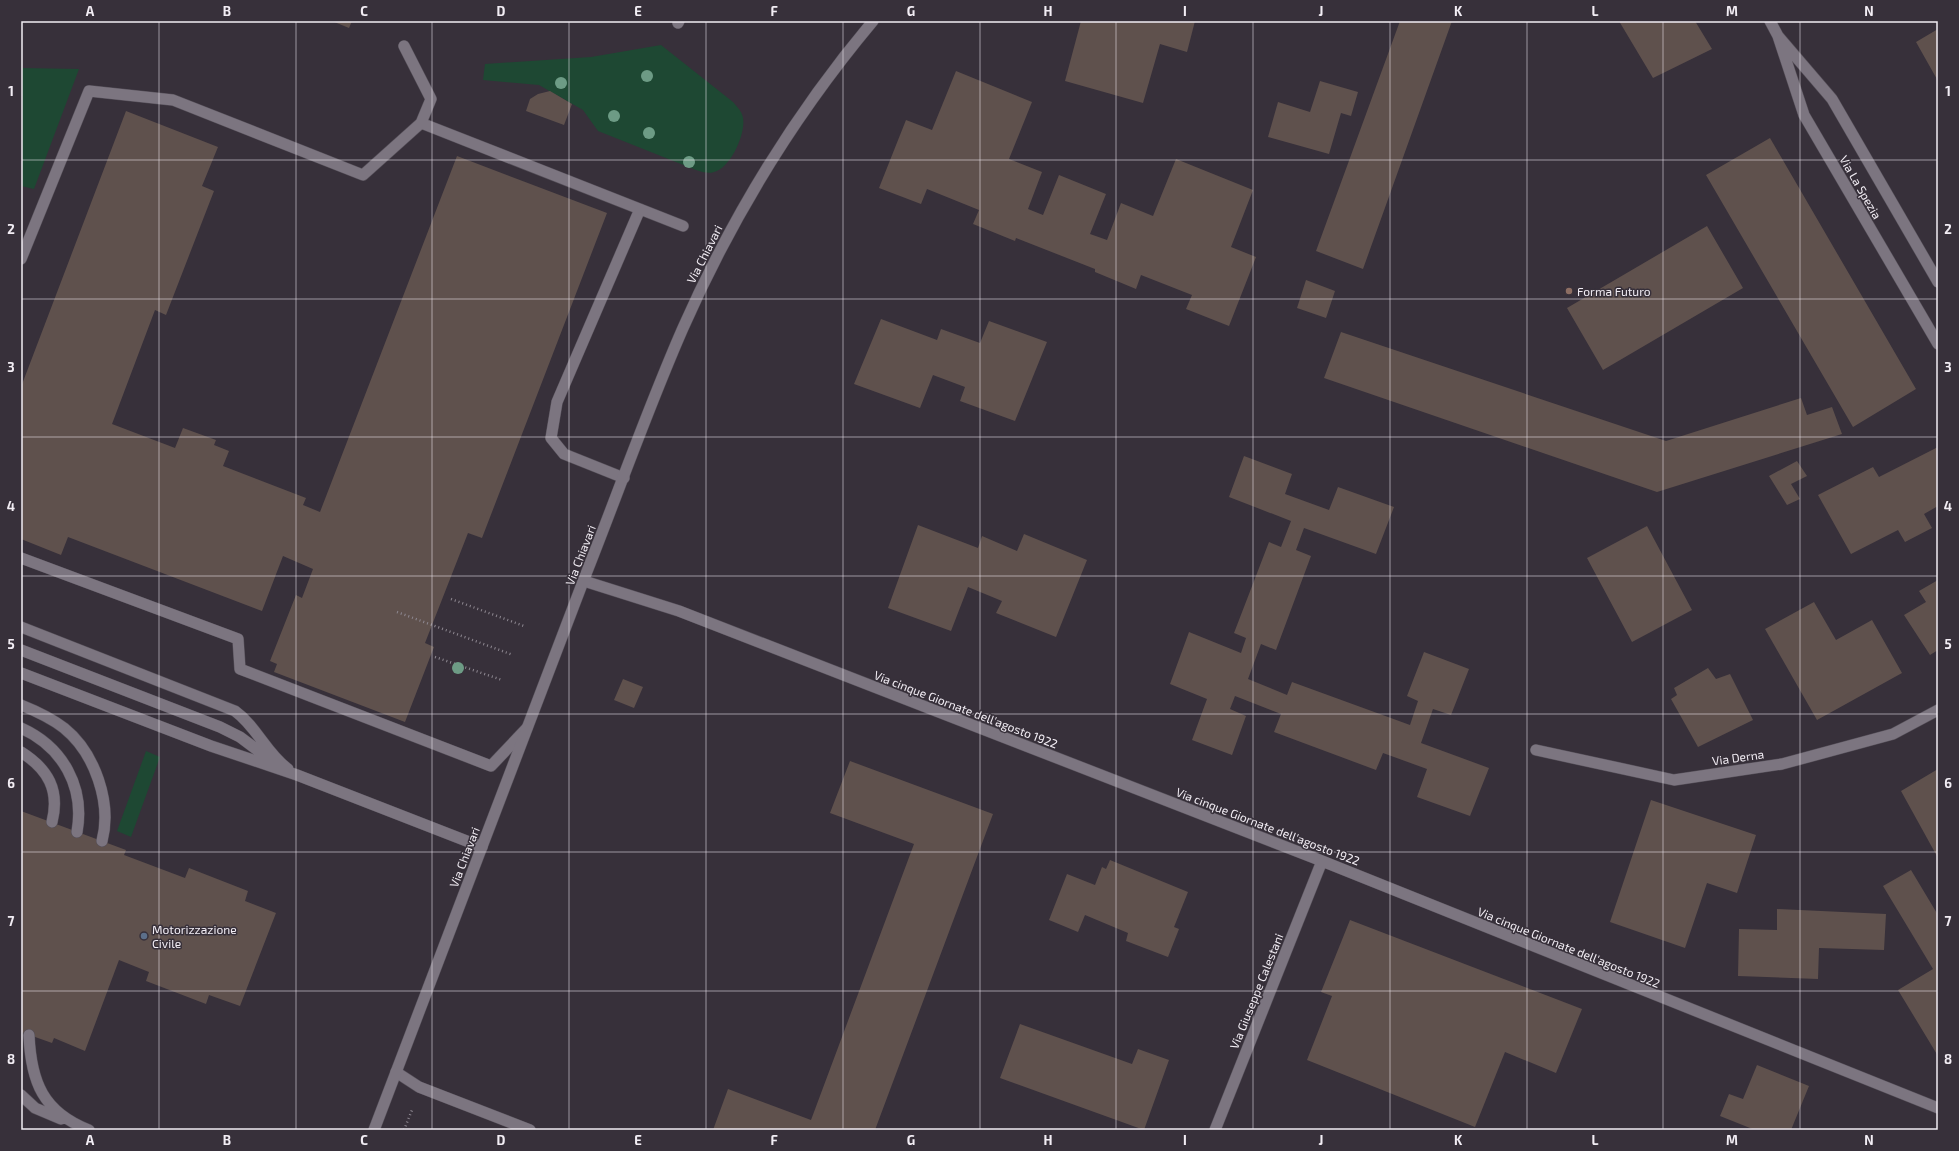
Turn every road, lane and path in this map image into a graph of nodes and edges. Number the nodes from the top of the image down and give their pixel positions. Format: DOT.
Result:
graph roads {
  1 [pos="873,21"];
  2 [pos="1770,21"];
  3 [pos="1778,36"];
  4 [pos="404,46"];
  5 [pos="421,123"];
  6 [pos="640,209"];
  7 [pos="683,226"];
  8 [pos="21,259"];
  9 [pos="1938,282"];
  10 [pos="1938,344"];
  11 [pos="624,478"];
  12 [pos="21,558"];
  13 [pos="584,581"];
  14 [pos="451,599"];
  15 [pos="397,612"];
  16 [pos="524,626"];
  17 [pos="21,627"];
  18 [pos="21,650"];
  19 [pos="513,655"];
  20 [pos="435,657"];
  21 [pos="21,673"];
  22 [pos="502,680"];
  23 [pos="21,705"];
  24 [pos="1938,710"];
  25 [pos="21,728"];
  26 [pos="527,728"];
  27 [pos="1536,750"];
  28 [pos="21,752"];
  29 [pos="297,774"];
  30 [pos="52,822"];
  31 [pos="77,832"];
  32 [pos="102,842"];
  33 [pos="482,847"];
  34 [pos="1322,861"];
  35 [pos="29,1035"];
  36 [pos="396,1072"];
  37 [pos="21,1095"];
  38 [pos="21,1102"];
  39 [pos="35,1108"];
  40 [pos="1938,1108"];
  41 [pos="412,1109"];
  42 [pos="88,1129"];
  43 [pos="374,1130"];
  44 [pos="404,1130"];
  45 [pos="530,1130"];
  46 [pos="1215,1130"];
  1 -- 11 [label="street, Via Chiavari"];
  2 -- 3 [label="street, Via La Spezia"];
  3 -- 9 [label="street, Via La Spezia"];
  3 -- 10 [label="street, Via La Spezia"];
  4 -- 5 [label="street"];
  5 -- 6 [label="street"];
  5 -- 8 [label="street"];
  6 -- 7 [label="street"];
  6 -- 11 [label="street"];
  11 -- 13 [label="street, Via Chiavari"];
  12 -- 26 [label="street"];
  13 -- 26 [label="street, Via Chiavari"];
  13 -- 34 [label="street, Via cinque Giornate dell'agosto 1922"];
  14 -- 16 [label="path"];
  15 -- 19 [label="path"];
  17 -- 29 [label="street"];
  18 -- 29 [label="street"];
  20 -- 22 [label="path"];
  21 -- 29 [label="street"];
  23 -- 32 [label="street"];
  24 -- 27 [label="street, Via Derna"];
  25 -- 31 [label="street"];
  26 -- 33 [label="street, Via Chiavari"];
  28 -- 30 [label="street"];
  29 -- 33 [label="street"];
  33 -- 36 [label="street, Via Chiavari"];
  34 -- 40 [label="street, Via cinque Giornate dell'agosto 1922"];
  34 -- 46 [label="street, Via Giuseppe Calestani"];
  35 -- 42 [label="street"];
  36 -- 43 [label="street, Via Chiavari"];
  36 -- 45 [label="street"];
  37 -- 39 [label="street"];
  38 -- 39 [label="street"];
  39 -- 42 [label="street"];
  41 -- 44 [label="path"];
}
